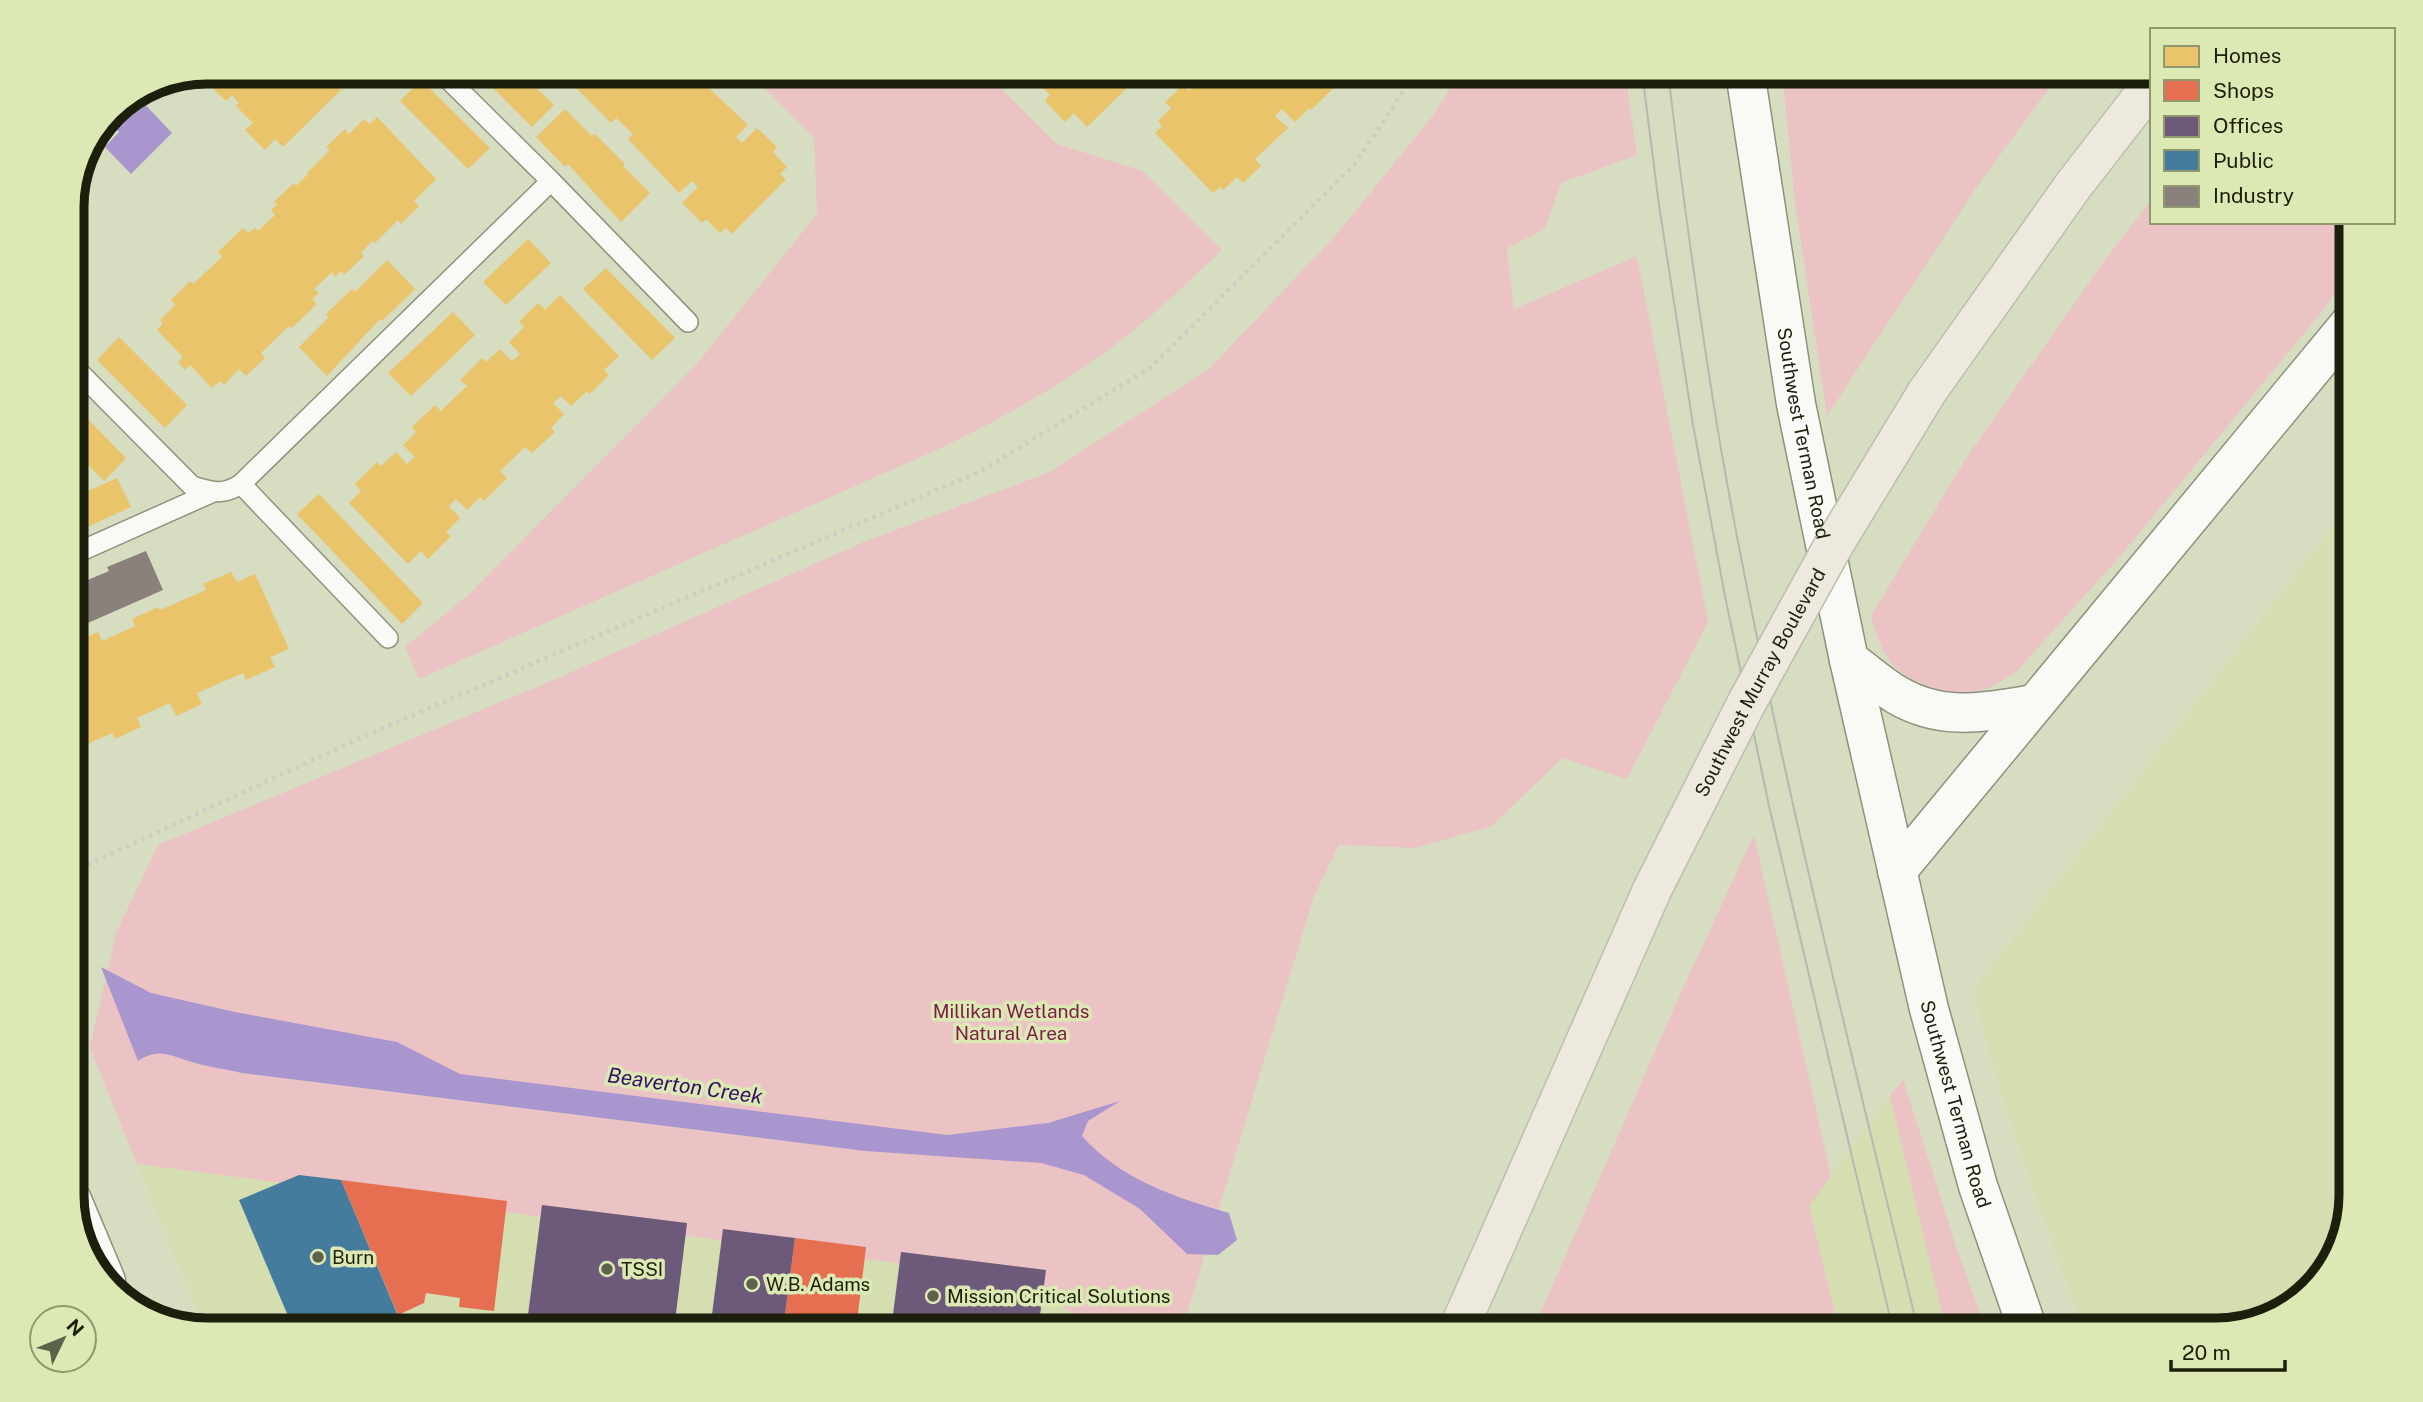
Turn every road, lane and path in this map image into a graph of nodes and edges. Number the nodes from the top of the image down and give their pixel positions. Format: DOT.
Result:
graph roads {
  1 [pos="453,84"];
  2 [pos="1408,84"];
  3 [pos="1747,84"];
  4 [pos="2150,87"];
  5 [pos="551,181"];
  6 [pos="688,322"];
  7 [pos="2339,336"];
  8 [pos="84,377"];
  9 [pos="241,484"];
  10 [pos="213,492"];
  11 [pos="84,550"];
  12 [pos="388,638"];
  13 [pos="1849,660"];
  14 [pos="2034,704"];
  15 [pos="84,866"];
  16 [pos="1897,871"];
  17 [pos="1463,1318"];
  18 [pos="2024,1318"];
  1 -- 5 [label="lane"];
  2 -- 15 [label="path"];
  3 -- 13 [label="street, Southwest Terman Road"];
  4 -- 17 [label="main road, Southwest Murray Boulevard, bridge"];
  5 -- 6 [label="lane"];
  5 -- 9 [label="lane"];
  7 -- 14 [label="street"];
  8 -- 10 [label="lane"];
  9 -- 10 [label="lane"];
  9 -- 12 [label="lane"];
  10 -- 11 [label="lane"];
  13 -- 14 [label="street"];
  13 -- 16 [label="street, Southwest Terman Road"];
  14 -- 16 [label="street"];
  16 -- 18 [label="street, Southwest Terman Road"];
}
